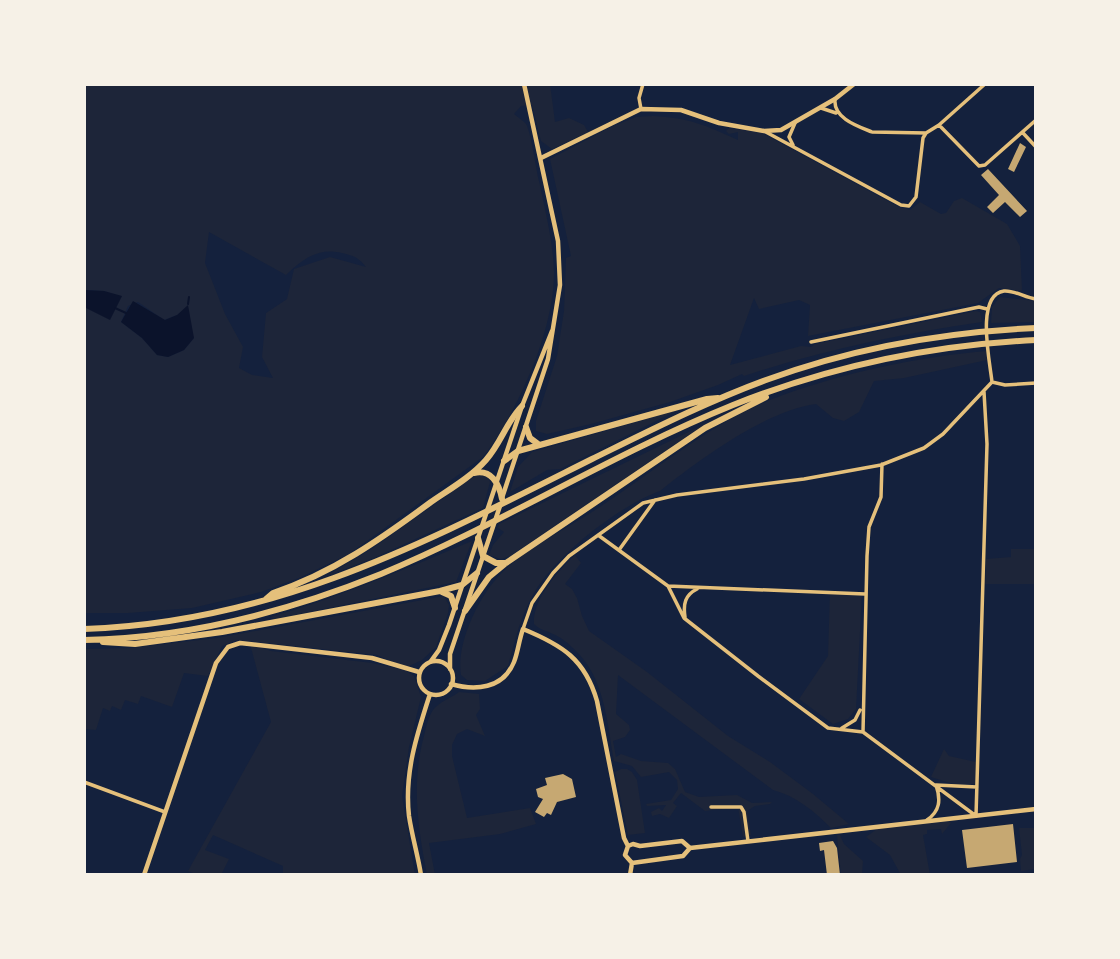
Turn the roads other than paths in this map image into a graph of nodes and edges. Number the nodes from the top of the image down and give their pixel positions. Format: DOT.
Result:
graph roads {
  1 [pos="524,84"];
  2 [pos="643,84"];
  3 [pos="854,84"];
  4 [pos="985,84"];
  5 [pos="835,99"];
  6 [pos="821,108"];
  7 [pos="641,109"];
  8 [pos="838,114"];
  9 [pos="1036,120"];
  10 [pos="795,123"];
  11 [pos="939,125"];
  12 [pos="764,131"];
  13 [pos="1023,132"];
  14 [pos="926,133"];
  15 [pos="1036,147"];
  16 [pos="796,149"];
  17 [pos="541,158"];
  18 [pos="1036,299"];
  19 [pos="987,309"];
  20 [pos="555,324"];
  21 [pos="1036,328"];
  22 [pos="1036,340"];
  23 [pos="811,342"];
  24 [pos="992,382"];
  25 [pos="1036,383"];
  26 [pos="786,385"];
  27 [pos="984,392"];
  28 [pos="723,397"];
  29 [pos="522,407"];
  30 [pos="526,427"];
  31 [pos="540,445"];
  32 [pos="518,451"];
  33 [pos="503,461"];
  34 [pos="882,464"];
  35 [pos="472,473"];
  36 [pos="499,487"];
  37 [pos="502,499"];
  38 [pos="656,499"];
  39 [pos="598,534"];
  40 [pos="478,538"];
  41 [pos="480,548"];
  42 [pos="619,550"];
  43 [pos="483,556"];
  44 [pos="506,563"];
  45 [pos="477,573"];
  46 [pos="462,585"];
  47 [pos="668,586"];
  48 [pos="699,588"];
  49 [pos="440,591"];
  50 [pos="865,594"];
  51 [pos="261,602"];
  52 [pos="455,608"];
  53 [pos="465,611"];
  54 [pos="686,620"];
  55 [pos="84,629"];
  56 [pos="523,629"];
  57 [pos="88,640"];
  58 [pos="431,661"];
  59 [pos="450,669"];
  60 [pos="419,673"];
  61 [pos="451,684"];
  62 [pos="430,694"];
  63 [pos="862,705"];
  64 [pos="834,729"];
  65 [pos="863,732"];
  66 [pos="84,782"];
  67 [pos="936,785"];
  68 [pos="977,787"];
  69 [pos="711,807"];
  70 [pos="1036,808"];
  71 [pos="165,813"];
  72 [pos="976,816"];
  73 [pos="922,822"];
  74 [pos="748,841"];
  75 [pos="628,846"];
  76 [pos="640,846"];
  77 [pos="690,848"];
  78 [pos="640,861"];
  79 [pos="632,863"];
  80 [pos="144,875"];
  81 [pos="421,875"];
  82 [pos="630,875"];
  1 -- 17 [label="street"];
  2 -- 7 [label="street"];
  3 -- 5 [label="street"];
  4 -- 11 [label="street"];
  5 -- 6 [label="street"];
  5 -- 8 [label="street"];
  6 -- 8 [label="street"];
  6 -- 10 [label="street"];
  7 -- 12 [label="street"];
  7 -- 17 [label="street"];
  8 -- 14 [label="street"];
  9 -- 13 [label="street"];
  10 -- 12 [label="street"];
  10 -- 16 [label="street"];
  11 -- 13 [label="street"];
  11 -- 14 [label="street"];
  12 -- 16 [label="street"];
  13 -- 15 [label="street"];
  14 -- 16 [label="street"];
  17 -- 20 [label="street"];
  18 -- 19 [label="street"];
  19 -- 23 [label="street"];
  19 -- 24 [label="street"];
  20 -- 29 [label="street"];
  20 -- 30 [label="street"];
  21 -- 28 [label="highway"];
  22 -- 26 [label="highway"];
  24 -- 25 [label="street"];
  24 -- 27 [label="street"];
  26 -- 44 [label="highway"];
  26 -- 57 [label="highway"];
  27 -- 34 [label="street"];
  27 -- 68 [label="street"];
  28 -- 31 [label="highway"];
  28 -- 51 [label="highway"];
  29 -- 33 [label="street"];
  29 -- 35 [label="highway"];
  30 -- 31 [label="highway"];
  30 -- 32 [label="street"];
  31 -- 32 [label="highway"];
  32 -- 33 [label="highway"];
  32 -- 36 [label="street"];
  33 -- 36 [label="street"];
  34 -- 38 [label="street"];
  34 -- 50 [label="street"];
  35 -- 36 [label="highway"];
  35 -- 51 [label="highway"];
  36 -- 37 [label="highway"];
  36 -- 40 [label="street"];
  37 -- 41 [label="street"];
  38 -- 39 [label="street"];
  38 -- 42 [label="street"];
  39 -- 42 [label="street"];
  39 -- 56 [label="street"];
  40 -- 41 [label="highway"];
  41 -- 43 [label="highway"];
  41 -- 46 [label="street"];
  42 -- 47 [label="street"];
  43 -- 44 [label="highway"];
  43 -- 45 [label="street"];
  44 -- 53 [label="highway"];
  45 -- 46 [label="highway"];
  45 -- 53 [label="street"];
  46 -- 49 [label="highway"];
  46 -- 52 [label="street"];
  47 -- 48 [label="street"];
  47 -- 54 [label="street"];
  48 -- 50 [label="street"];
  48 -- 54 [label="street"];
  49 -- 52 [label="highway"];
  49 -- 57 [label="highway"];
  50 -- 63 [label="street"];
  51 -- 55 [label="highway"];
  52 -- 58 [label="street"];
  53 -- 59 [label="street"];
  54 -- 64 [label="street"];
  56 -- 61 [label="street"];
  56 -- 75 [label="street"];
  58 -- 59 [label="street"];
  58 -- 60 [label="street"];
  59 -- 61 [label="street"];
  60 -- 62 [label="street"];
  60 -- 71 [label="street"];
  61 -- 62 [label="street"];
  62 -- 81 [label="street"];
  63 -- 64 [label="street"];
  63 -- 65 [label="street"];
  64 -- 65 [label="street"];
  65 -- 67 [label="street"];
  66 -- 71 [label="street"];
  67 -- 68 [label="street"];
  67 -- 72 [label="street"];
  67 -- 73 [label="street"];
  68 -- 72 [label="street"];
  69 -- 74 [label="street"];
  70 -- 72 [label="street"];
  71 -- 80 [label="street"];
  72 -- 73 [label="street"];
  73 -- 74 [label="street"];
  74 -- 77 [label="street"];
  75 -- 76 [label="street"];
  75 -- 79 [label="street"];
  76 -- 77 [label="street"];
  76 -- 78 [label="street"];
  77 -- 78 [label="street"];
  78 -- 79 [label="street"];
  79 -- 82 [label="street"];
}
